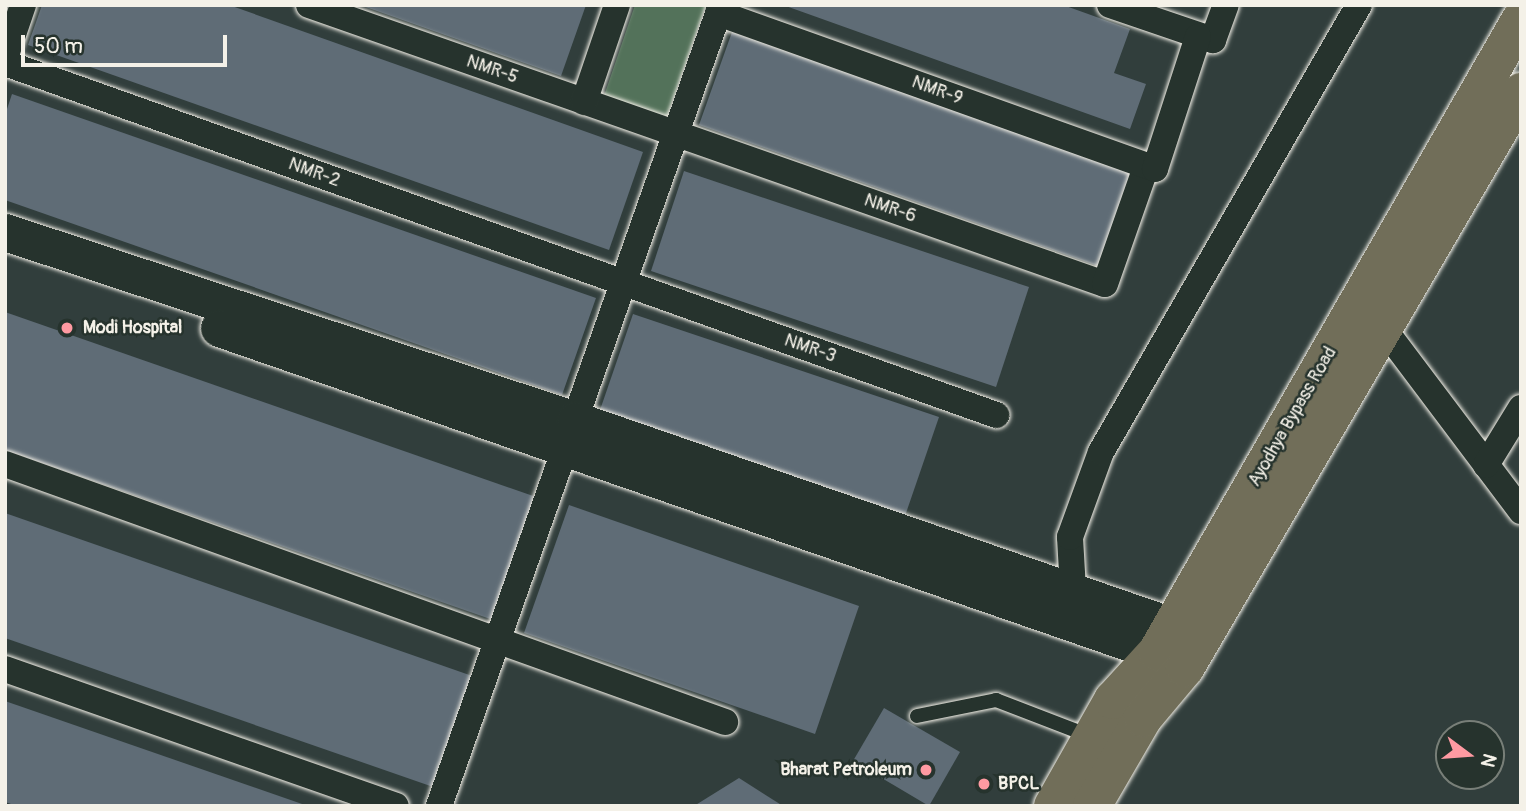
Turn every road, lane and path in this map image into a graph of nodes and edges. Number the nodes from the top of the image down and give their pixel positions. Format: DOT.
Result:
graph roads {
  1 [pos="23,5"];
  2 [pos="309,5"];
  3 [pos="617,5"];
  4 [pos="1110,5"];
  5 [pos="1226,5"];
  6 [pos="1359,5"];
  7 [pos="720,9"];
  8 [pos="1521,19"];
  9 [pos="1206,38"];
  10 [pos="5,60"];
  11 [pos="1510,95"];
  12 [pos="584,102"];
  13 [pos="675,135"];
  14 [pos="1151,168"];
  15 [pos="5,232"];
  16 [pos="5,253"];
  17 [pos="623,283"];
  18 [pos="1372,314"];
  19 [pos="1521,408"];
  20 [pos="996,415"];
  21 [pos="569,435"];
  22 [pos="5,464"];
  23 [pos="1486,465"];
  24 [pos="1521,511"];
  25 [pos="1074,609"];
  26 [pos="497,637"];
  27 [pos="1179,646"];
  28 [pos="5,669"];
  29 [pos="917,716"];
  30 [pos="725,722"];
  31 [pos="1091,737"];
  32 [pos="396,806"];
  33 [pos="439,806"];
  34 [pos="1053,806"];
  35 [pos="1092,806"];
  1 -- 10 [label="street"];
  2 -- 12 [label="street, NMR-5"];
  3 -- 12 [label="street"];
  4 -- 9 [label="street"];
  5 -- 9 [label="street"];
  6 -- 25 [label="street"];
  7 -- 13 [label="street"];
  7 -- 14 [label="street, NMR-9"];
  8 -- 11 [label="main road, Ayodhya Bypass Road"];
  9 -- 14 [label="street"];
  10 -- 17 [label="street, NMR-2"];
  11 -- 18 [label="main road, Ayodhya Bypass Road"];
  12 -- 13 [label="street, NMR-5"];
  13 -- 14 [label="street, NMR-6"];
  13 -- 17 [label="street"];
  15 -- 21 [label="street"];
  16 -- 21 [label="street"];
  17 -- 20 [label="street, NMR-3"];
  17 -- 21 [label="street"];
  18 -- 23 [label="street"];
  18 -- 27 [label="main road, Ayodhya Bypass Road"];
  19 -- 23 [label="street"];
  21 -- 25 [label="street"];
  21 -- 26 [label="street"];
  22 -- 26 [label="street"];
  23 -- 24 [label="street"];
  25 -- 27 [label="street"];
  26 -- 30 [label="street"];
  26 -- 33 [label="street"];
  27 -- 31 [label="main road, Ayodhya Bypass Road"];
  27 -- 35 [label="main road, Ayodhya Bypass Road"];
  28 -- 32 [label="street"];
  29 -- 31 [label="lane"];
  31 -- 34 [label="main road, Ayodhya Bypass Road"];
}
